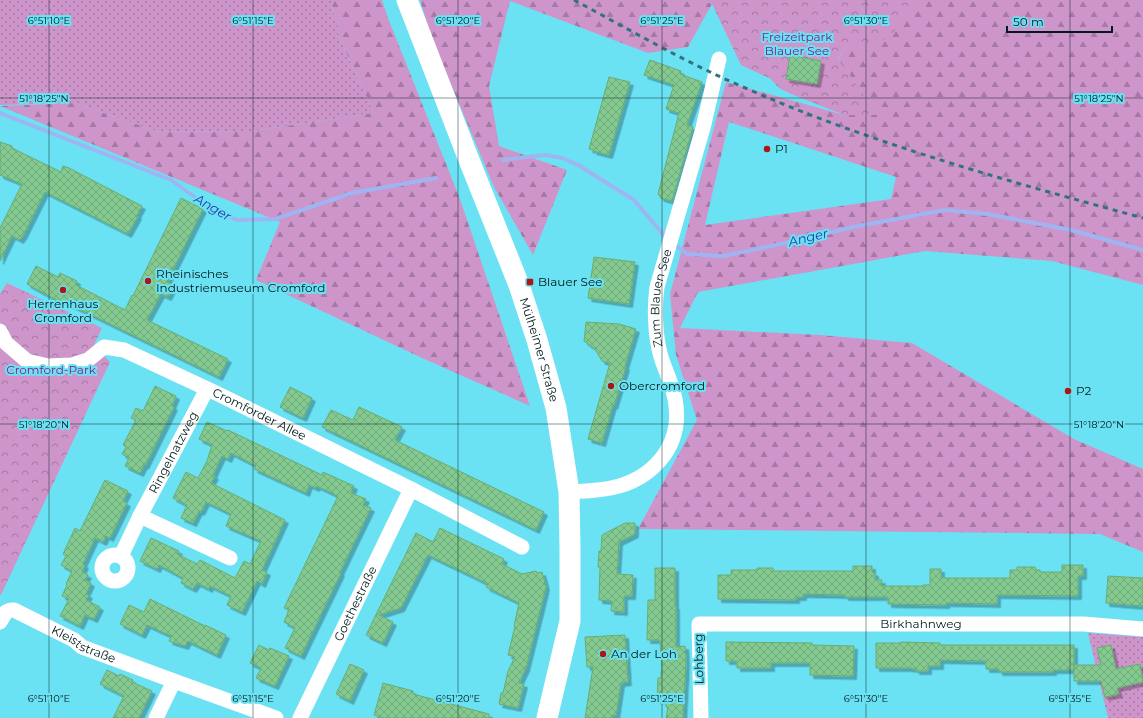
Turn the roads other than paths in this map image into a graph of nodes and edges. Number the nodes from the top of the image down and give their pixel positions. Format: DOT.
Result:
graph roads {
  1 [pos="409,6"];
  2 [pos="719,59"];
  3 [pos="0,331"];
  4 [pos="207,389"];
  5 [pos="411,489"];
  6 [pos="569,492"];
  7 [pos="140,516"];
  8 [pos="522,547"];
  9 [pos="121,556"];
  10 [pos="230,558"];
  11 [pos="0,622"];
  12 [pos="699,624"];
  13 [pos="1143,629"];
  14 [pos="174,681"];
  15 [pos="156,718"];
  16 [pos="276,718"];
  17 [pos="300,718"];
  18 [pos="547,718"];
  19 [pos="701,718"];
  1 -- 6 [label="main road, Mülheimer Straße"];
  2 -- 6 [label="street, Zum Blauen See"];
  3 -- 4 [label="street, Cromforder Allee"];
  4 -- 5 [label="street, Cromforder Allee"];
  4 -- 7 [label="street, Ringelnatzweg"];
  5 -- 8 [label="street, Cromforder Allee"];
  5 -- 17 [label="street, Goethestraße"];
  6 -- 18 [label="main road, Mülheimer Straße"];
  7 -- 9 [label="street, Ringelnatzweg"];
  7 -- 10 [label="street"];
  11 -- 14 [label="street, Kleiststraße"];
  12 -- 13 [label="street, Birkhahnweg"];
  12 -- 19 [label="street, Lohberg"];
  14 -- 15 [label="street"];
  14 -- 16 [label="street, Kleiststraße"];
}
